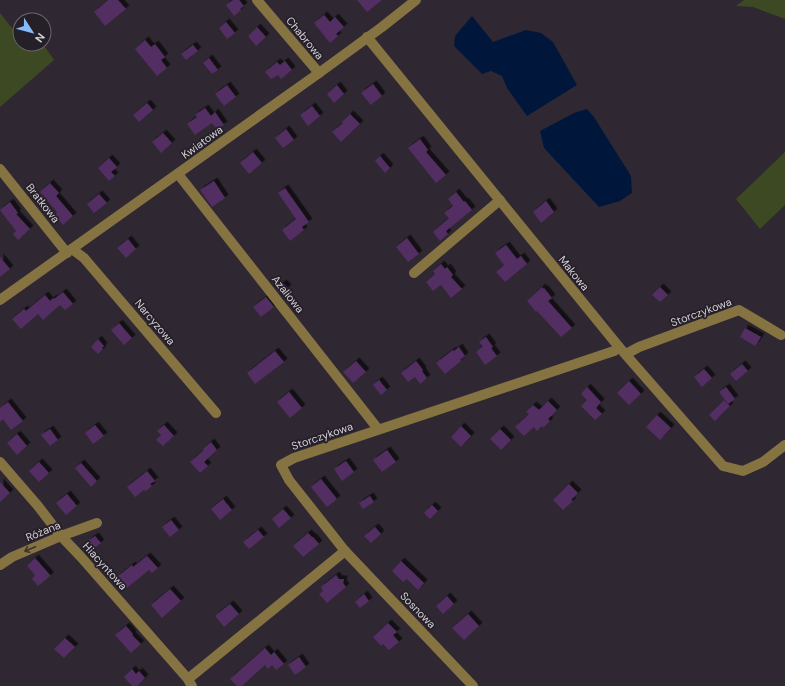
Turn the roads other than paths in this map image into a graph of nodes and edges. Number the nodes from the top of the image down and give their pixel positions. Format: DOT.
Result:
graph roads {
  1 [pos="257,0"];
  2 [pos="416,0"];
  3 [pos="367,37"];
  4 [pos="319,73"];
  5 [pos="0,169"];
  6 [pos="178,174"];
  7 [pos="500,200"];
  8 [pos="70,251"];
  9 [pos="414,273"];
  10 [pos="0,300"];
  11 [pos="781,335"];
  12 [pos="623,351"];
  13 [pos="216,413"];
  14 [pos="378,430"];
  15 [pos="785,445"];
  16 [pos="0,462"];
  17 [pos="97,523"];
  18 [pos="61,536"];
  19 [pos="345,552"];
  20 [pos="0,565"];
  21 [pos="189,683"];
  22 [pos="473,686"];
  1 -- 4 [label="street, Chabrowa"];
  2 -- 3 [label="street, Kwiatowa"];
  3 -- 4 [label="street, Kwiatowa"];
  3 -- 7 [label="street, Makowa"];
  4 -- 6 [label="street, Kwiatowa"];
  5 -- 8 [label="street, Bratkowa"];
  6 -- 8 [label="street, Kwiatowa"];
  6 -- 14 [label="street, Azaliowa"];
  7 -- 9 [label="street"];
  7 -- 12 [label="street, Makowa"];
  8 -- 10 [label="street, Kwiatowa"];
  8 -- 13 [label="street, Narcyzowa"];
  11 -- 12 [label="street, Storczykowa"];
  12 -- 14 [label="street, Storczykowa"];
  12 -- 15 [label="street, Makowa"];
  14 -- 19 [label="street, Storczykowa"];
  16 -- 18 [label="street, Hiacyntowa"];
  17 -- 18 [label="street, Różana"];
  18 -- 20 [label="street, Różana, one-way"];
  18 -- 21 [label="street, Hiacyntowa"];
  19 -- 21 [label="street"];
  19 -- 22 [label="street, Sosnowa"];
}
